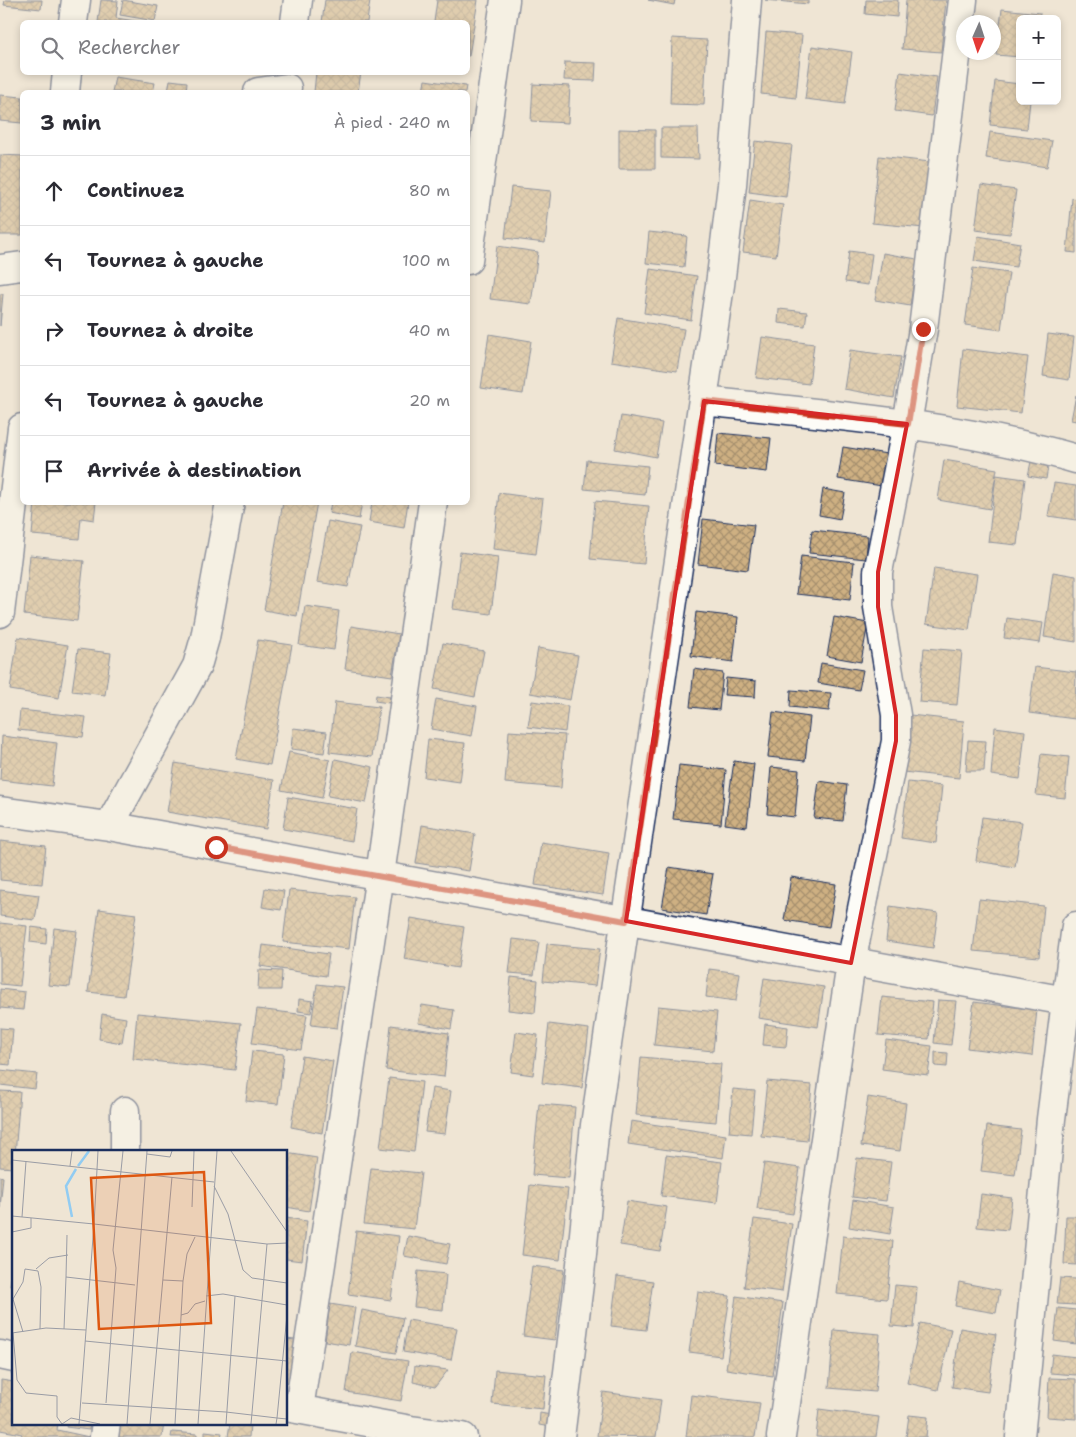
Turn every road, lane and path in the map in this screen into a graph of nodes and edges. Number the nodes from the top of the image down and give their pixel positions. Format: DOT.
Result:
graph roads {
  1 [pos="76,0"];
  2 [pos="298,0"];
  3 [pos="505,0"];
  4 [pos="747,0"];
  5 [pos="963,0"];
  6 [pos="73,20"];
  7 [pos="295,20"];
  8 [pos="67,75"];
  9 [pos="288,84"];
  10 [pos="65,90"];
  11 [pos="266,90"];
  12 [pos="470,246"];
  13 [pos="20,266"];
  14 [pos="0,269"];
  15 [pos="704,401"];
  16 [pos="908,424"];
  17 [pos="20,445"];
  18 [pos="1076,458"];
  19 [pos="229,505"];
  20 [pos="433,505"];
  21 [pos="0,613"];
  22 [pos="0,811"];
  23 [pos="109,826"];
  24 [pos="380,875"];
  25 [pos="626,921"];
  26 [pos="1076,926"];
  27 [pos="851,963"];
  28 [pos="1071,1001"];
  29 [pos="125,1111"];
  30 [pos="125,1150"];
  31 [pos="293,1408"];
  32 [pos="106,1424"];
  33 [pos="104,1437"];
  34 [pos="463,1437"];
  35 [pos="560,1437"];
  36 [pos="781,1437"];
  37 [pos="1020,1437"];
  1 -- 6 [label="street"];
  2 -- 7 [label="street"];
  3 -- 12 [label="street"];
  4 -- 15 [label="street"];
  5 -- 16 [label="street"];
  8 -- 10 [label="street"];
  9 -- 11 [label="street"];
  13 -- 14 [label="street"];
  15 -- 16 [label="street"];
  15 -- 25 [label="street"];
  16 -- 18 [label="street"];
  16 -- 27 [label="street"];
  17 -- 21 [label="street"];
  19 -- 23 [label="street"];
  20 -- 24 [label="street"];
  22 -- 23 [label="street"];
  23 -- 24 [label="street"];
  24 -- 25 [label="street"];
  24 -- 31 [label="street"];
  25 -- 27 [label="street"];
  25 -- 35 [label="street"];
  26 -- 28 [label="street"];
  27 -- 28 [label="street"];
  27 -- 36 [label="street"];
  28 -- 37 [label="street"];
  29 -- 30 [label="street"];
  31 -- 34 [label="street"];
  32 -- 33 [label="street"];
}
